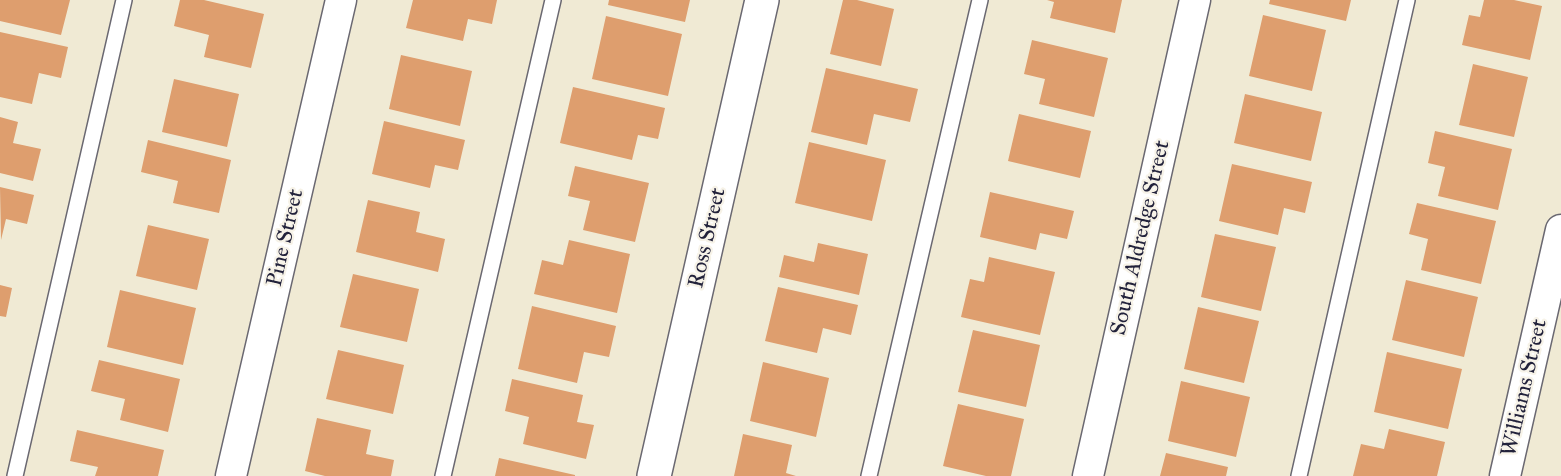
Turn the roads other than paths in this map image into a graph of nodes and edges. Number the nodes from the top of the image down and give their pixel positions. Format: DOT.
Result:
graph roads {
  1 [pos="124,0"];
  2 [pos="341,0"];
  3 [pos="553,0"];
  4 [pos="762,0"];
  5 [pos="980,0"];
  6 [pos="1195,0"];
  7 [pos="1407,0"];
  8 [pos="1561,230"];
  9 [pos="15,476"];
  10 [pos="231,476"];
  11 [pos="443,476"];
  12 [pos="654,476"];
  13 [pos="869,476"];
  14 [pos="1088,476"];
  15 [pos="1299,476"];
  16 [pos="1505,476"];
  1 -- 9 [label="lane"];
  2 -- 10 [label="street, Pine Street"];
  3 -- 11 [label="lane"];
  4 -- 12 [label="street, Ross Street"];
  5 -- 13 [label="lane"];
  6 -- 14 [label="street, South Aldredge Street"];
  7 -- 15 [label="lane"];
  8 -- 16 [label="street, Williams Street"];
}
